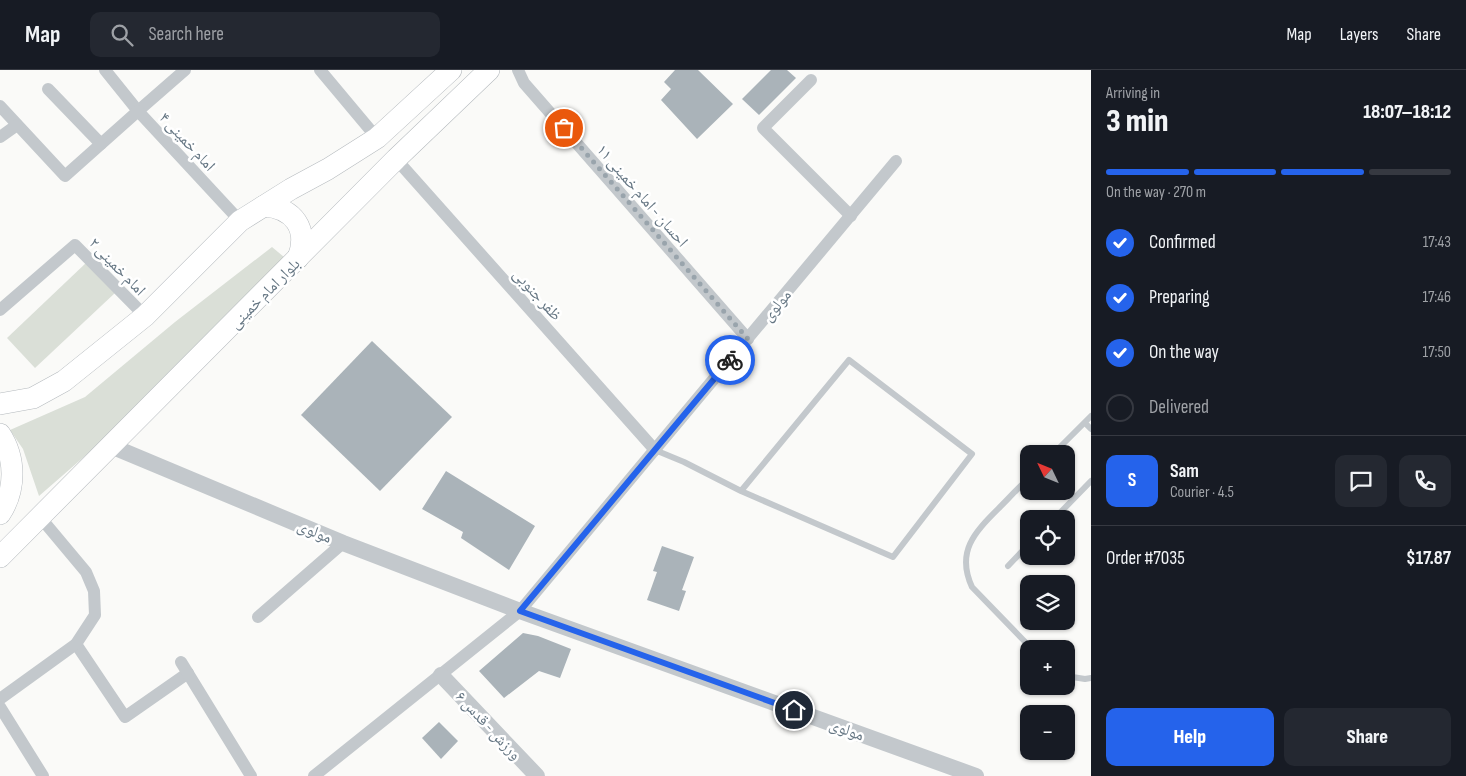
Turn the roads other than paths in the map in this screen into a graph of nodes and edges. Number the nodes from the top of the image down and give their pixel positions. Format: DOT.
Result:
graph roads {
  1 [pos="105,70"];
  2 [pos="185,70"];
  3 [pos="320,70"];
  4 [pos="451,70"];
  5 [pos="490,70"];
  6 [pos="518,70"];
  7 [pos="811,80"];
  8 [pos="48,89"];
  9 [pos="0,106"];
  10 [pos="138,111"];
  11 [pos="17,124"];
  12 [pos="0,137"];
  13 [pos="377,138"];
  14 [pos="101,144"];
  15 [pos="396,159"];
  16 [pos="896,161"];
  17 [pos="264,206"];
  18 [pos="850,216"];
  19 [pos="240,221"];
  20 [pos="298,258"];
  21 [pos="0,310"];
  22 [pos="145,316"];
  23 [pos="748,339"];
  24 [pos="0,404"];
  25 [pos="1091,416"];
  26 [pos="1085,423"];
  27 [pos="1091,429"];
  28 [pos="0,434"];
  29 [pos="1063,445"];
  30 [pos="111,446"];
  31 [pos="655,450"];
  32 [pos="1091,481"];
  33 [pos="1020,487"];
  34 [pos="741,491"];
  35 [pos="1063,510"];
  36 [pos="0,514"];
  37 [pos="40,517"];
  38 [pos="0,521"];
  39 [pos="342,543"];
  40 [pos="2,547"];
  41 [pos="1020,553"];
  42 [pos="1008,566"];
  43 [pos="520,611"];
  44 [pos="258,617"];
  45 [pos="1023,640"];
  46 [pos="76,644"];
  47 [pos="181,662"];
  48 [pos="188,674"];
  49 [pos="441,675"];
  50 [pos="1075,677"];
  51 [pos="1091,678"];
  52 [pos="0,699"];
  53 [pos="0,707"];
  54 [pos="43,776"];
  55 [pos="251,776"];
  56 [pos="314,776"];
  57 [pos="537,776"];
  58 [pos="976,776"];
  1 -- 10 [label="street"];
  2 -- 10 [label="street"];
  3 -- 13 [label="street"];
  4 -- 13 [label="main road"];
  5 -- 15 [label="main road, بلوار امام خمینی"];
  6 -- 23 [label="street, احسان - امام خمینی ۱۱"];
  7 -- 18 [label="street"];
  8 -- 14 [label="street"];
  9 -- 11 [label="street"];
  10 -- 14 [label="street, امام خمینی ۴"];
  10 -- 19 [label="street, امام خمینی ۴"];
  11 -- 12 [label="street"];
  11 -- 14 [label="street, امام خمینی ۴"];
  13 -- 15 [label="main road"];
  13 -- 17 [label="main road"];
  15 -- 20 [label="main road, بلوار امام خمینی"];
  15 -- 31 [label="street, ظفر جنوبی"];
  16 -- 18 [label="street, مولوی"];
  17 -- 19 [label="main road"];
  17 -- 20 [label="main road"];
  18 -- 23 [label="street, مولوی"];
  19 -- 22 [label="main road"];
  20 -- 30 [label="main road, بلوار امام خمینی"];
  21 -- 22 [label="street, امام خمینی ۲"];
  22 -- 24 [label="main road"];
  23 -- 31 [label="street, مولوی"];
  25 -- 26 [label="lane"];
  26 -- 27 [label="lane"];
  26 -- 29 [label="lane"];
  28 -- 36 [label="main road"];
  30 -- 37 [label="main road, بلوار امام خمینی"];
  30 -- 39 [label="street, مولوی"];
  31 -- 34 [label="lane"];
  31 -- 43 [label="street, مولوی"];
  32 -- 35 [label="lane"];
  33 -- 45 [label="lane"];
  34 -- 34 [label="lane"];
  37 -- 38 [label="main road"];
  37 -- 40 [label="main road, بلوار امام خمینی"];
  37 -- 46 [label="street"];
  39 -- 43 [label="street, مولوی"];
  39 -- 44 [label="street"];
  41 -- 42 [label="lane"];
  43 -- 49 [label="street, مولوی"];
  43 -- 58 [label="street, مولوی"];
  46 -- 48 [label="street"];
  46 -- 52 [label="street"];
  47 -- 48 [label="street"];
  48 -- 55 [label="street"];
  49 -- 56 [label="street, مولوی"];
  49 -- 57 [label="street, ورزش - قدس ۶"];
  50 -- 51 [label="lane"];
  53 -- 54 [label="street"];
}
